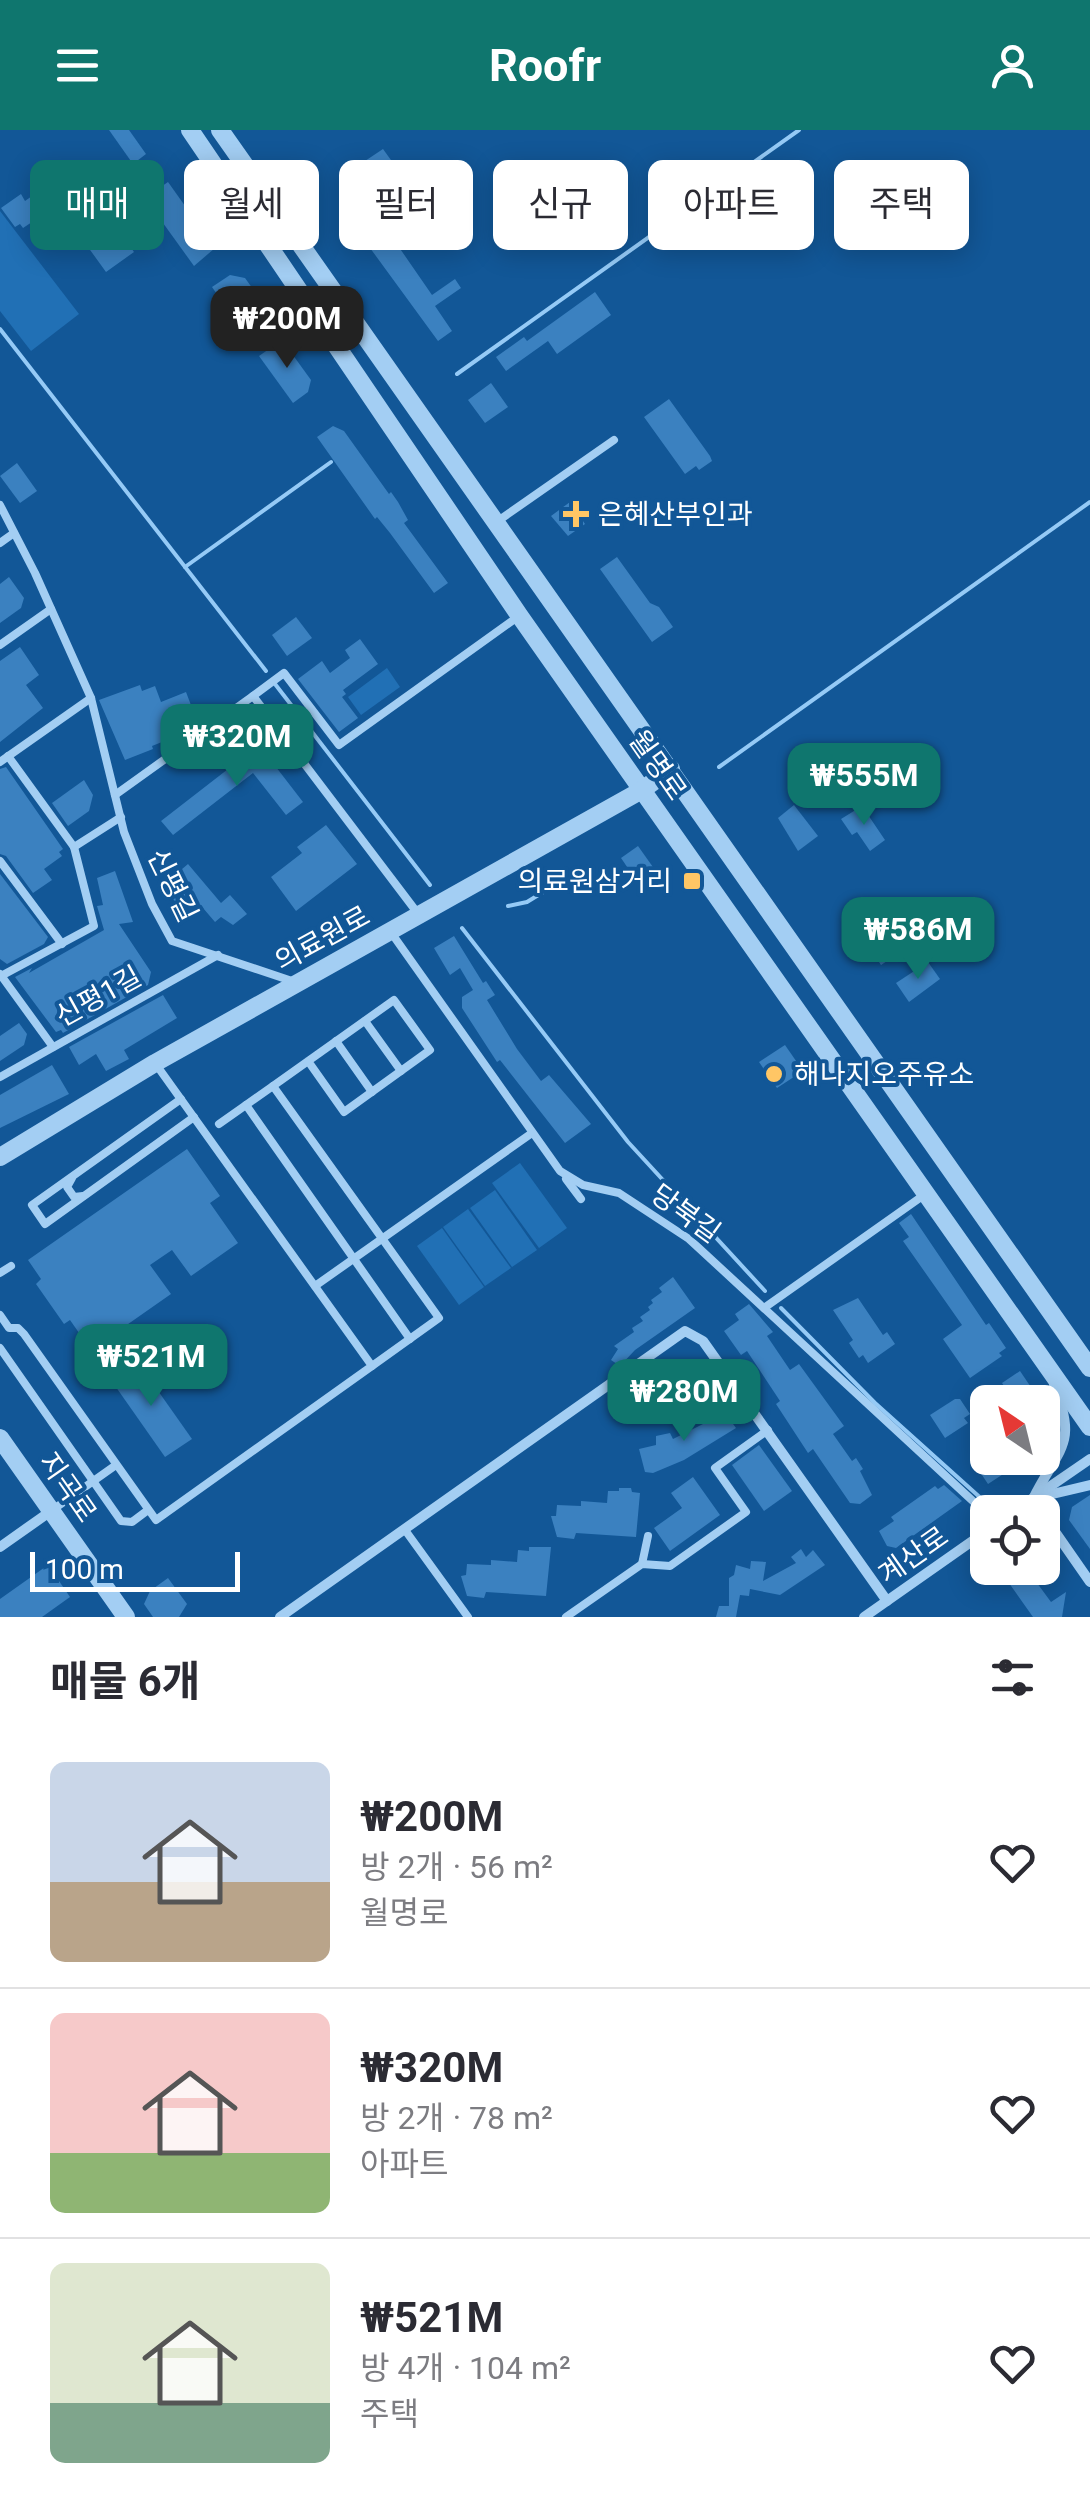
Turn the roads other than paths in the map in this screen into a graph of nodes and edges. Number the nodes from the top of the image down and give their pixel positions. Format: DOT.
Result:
graph roads {
  1 [pos="187,130"];
  2 [pos="223,134"];
  3 [pos="614,440"];
  4 [pos="0,505"];
  5 [pos="496,523"];
  6 [pos="14,533"];
  7 [pos="0,543"];
  8 [pos="51,609"];
  9 [pos="520,616"];
  10 [pos="0,645"];
  11 [pos="253,696"];
  12 [pos="91,698"];
  13 [pos="4,759"];
  14 [pos="671,769"];
  15 [pos="642,790"];
  16 [pos="115,795"];
  17 [pos="120,817"];
  18 [pos="74,847"];
  19 [pos="0,861"];
  20 [pos="419,914"];
  21 [pos="390,931"];
  22 [pos="62,944"];
  23 [pos="218,956"];
  24 [pos="0,975"];
  25 [pos="298,982"];
  26 [pos="365,1021"];
  27 [pos="336,1042"];
  28 [pos="52,1048"];
  29 [pos="308,1061"];
  30 [pos="155,1063"];
  31 [pos="401,1071"];
  32 [pos="0,1077"];
  33 [pos="274,1086"];
  34 [pos="372,1092"];
  35 [pos="181,1099"];
  36 [pos="246,1106"];
  37 [pos="194,1116"];
  38 [pos="219,1124"];
  39 [pos="532,1133"];
  40 [pos="0,1157"];
  41 [pos="560,1171"];
  42 [pos="74,1175"];
  43 [pos="88,1193"];
  44 [pos="926,1194"];
  45 [pos="581,1200"];
  46 [pos="382,1238"];
  47 [pos="354,1258"];
  48 [pos="11,1266"];
  49 [pos="0,1273"];
  50 [pos="315,1286"];
  51 [pos="764,1308"];
  52 [pos="0,1315"];
  53 [pos="9,1328"];
  54 [pos="0,1338"];
  55 [pos="410,1339"];
  56 [pos="0,1348"];
  57 [pos="1041,1357"];
  58 [pos="372,1366"];
  59 [pos="1090,1368"];
  60 [pos="1090,1427"];
  61 [pos="768,1430"];
  62 [pos="0,1438"];
  63 [pos="1090,1458"];
  64 [pos="116,1465"];
  65 [pos="92,1482"];
  66 [pos="1090,1485"];
  67 [pos="1035,1495"];
  68 [pos="1039,1495"];
  69 [pos="1049,1495"];
  70 [pos="970,1498"];
  71 [pos="148,1510"];
  72 [pos="51,1511"];
  73 [pos="405,1530"];
  74 [pos="648,1536"];
  75 [pos="1060,1539"];
  76 [pos="970,1543"];
  77 [pos="0,1547"];
  78 [pos="642,1564"];
  79 [pos="1090,1582"];
  80 [pos="888,1600"];
  81 [pos="126,1617"];
  82 [pos="280,1617"];
  83 [pos="468,1617"];
  84 [pos="566,1617"];
  85 [pos="864,1617"];
  1 -- 9 [label="street, 월명로"];
  2 -- 5 [label="street, 월명로"];
  3 -- 5 [label="lane"];
  4 -- 6 [label="lane, 신평길"];
  5 -- 14 [label="street, 월명로"];
  6 -- 7 [label="lane"];
  6 -- 8 [label="lane, 신평길"];
  8 -- 10 [label="lane"];
  8 -- 12 [label="lane, 신평길"];
  9 -- 11 [label="lane"];
  9 -- 15 [label="street, 월명로"];
  11 -- 16 [label="lane"];
  11 -- 20 [label="lane"];
  12 -- 13 [label="lane"];
  12 -- 16 [label="lane, 신평길"];
  13 -- 18 [label="lane"];
  14 -- 15 [label="street, 의료원로"];
  14 -- 59 [label="street, 월명로"];
  15 -- 20 [label="street, 의료원로"];
  15 -- 44 [label="street, 월명로"];
  16 -- 17 [label="lane, 신평길"];
  17 -- 18 [label="lane"];
  17 -- 23 [label="lane, 신평길"];
  18 -- 22 [label="lane"];
  19 -- 22 [label="lane"];
  20 -- 21 [label="street, 의료원로"];
  21 -- 25 [label="street, 의료원로"];
  21 -- 39 [label="lane"];
  22 -- 24 [label="lane"];
  23 -- 25 [label="lane, 신평길"];
  23 -- 28 [label="lane, 신평1길"];
  24 -- 28 [label="lane"];
  25 -- 30 [label="street, 의료원로"];
  26 -- 27 [label="lane"];
  26 -- 31 [label="lane"];
  26 -- 31 [label="lane"];
  27 -- 29 [label="lane"];
  27 -- 34 [label="lane"];
  28 -- 32 [label="lane, 신평1길"];
  29 -- 33 [label="lane"];
  29 -- 34 [label="lane"];
  30 -- 35 [label="lane"];
  30 -- 40 [label="street, 의료원로"];
  31 -- 34 [label="lane"];
  33 -- 36 [label="lane"];
  33 -- 46 [label="lane"];
  35 -- 37 [label="lane"];
  35 -- 42 [label="lane"];
  36 -- 38 [label="lane"];
  36 -- 47 [label="lane"];
  37 -- 43 [label="lane"];
  37 -- 50 [label="lane"];
  39 -- 41 [label="lane"];
  39 -- 46 [label="lane"];
  41 -- 45 [label="lane"];
  41 -- 51 [label="lane, 당북길"];
  42 -- 43 [label="lane"];
  42 -- 43 [label="lane"];
  44 -- 51 [label="lane"];
  44 -- 57 [label="street, 월명로"];
  46 -- 47 [label="lane"];
  46 -- 55 [label="lane"];
  47 -- 50 [label="lane"];
  47 -- 55 [label="lane"];
  48 -- 49 [label="lane"];
  50 -- 58 [label="lane"];
  51 -- 70 [label="lane, 당북길"];
  52 -- 53 [label="lane"];
  53 -- 54 [label="lane"];
  53 -- 64 [label="lane"];
  55 -- 58 [label="lane"];
  56 -- 65 [label="lane"];
  57 -- 60 [label="street, 월명로"];
  57 -- 67 [label="street"];
  58 -- 71 [label="lane"];
  61 -- 73 [label="street"];
  61 -- 78 [label="lane"];
  61 -- 80 [label="street"];
  62 -- 72 [label="street, 지곡로"];
  63 -- 68 [label="street"];
  64 -- 65 [label="lane"];
  64 -- 71 [label="lane"];
  65 -- 71 [label="lane"];
  65 -- 72 [label="lane"];
  66 -- 69 [label="street"];
  72 -- 77 [label="street"];
  72 -- 81 [label="street, 지곡로"];
  73 -- 82 [label="street"];
  73 -- 83 [label="lane"];
  74 -- 78 [label="lane"];
  75 -- 79 [label="street"];
  76 -- 80 [label="street, 계산로"];
  78 -- 84 [label="lane"];
  80 -- 85 [label="street, 계산로"];
}
